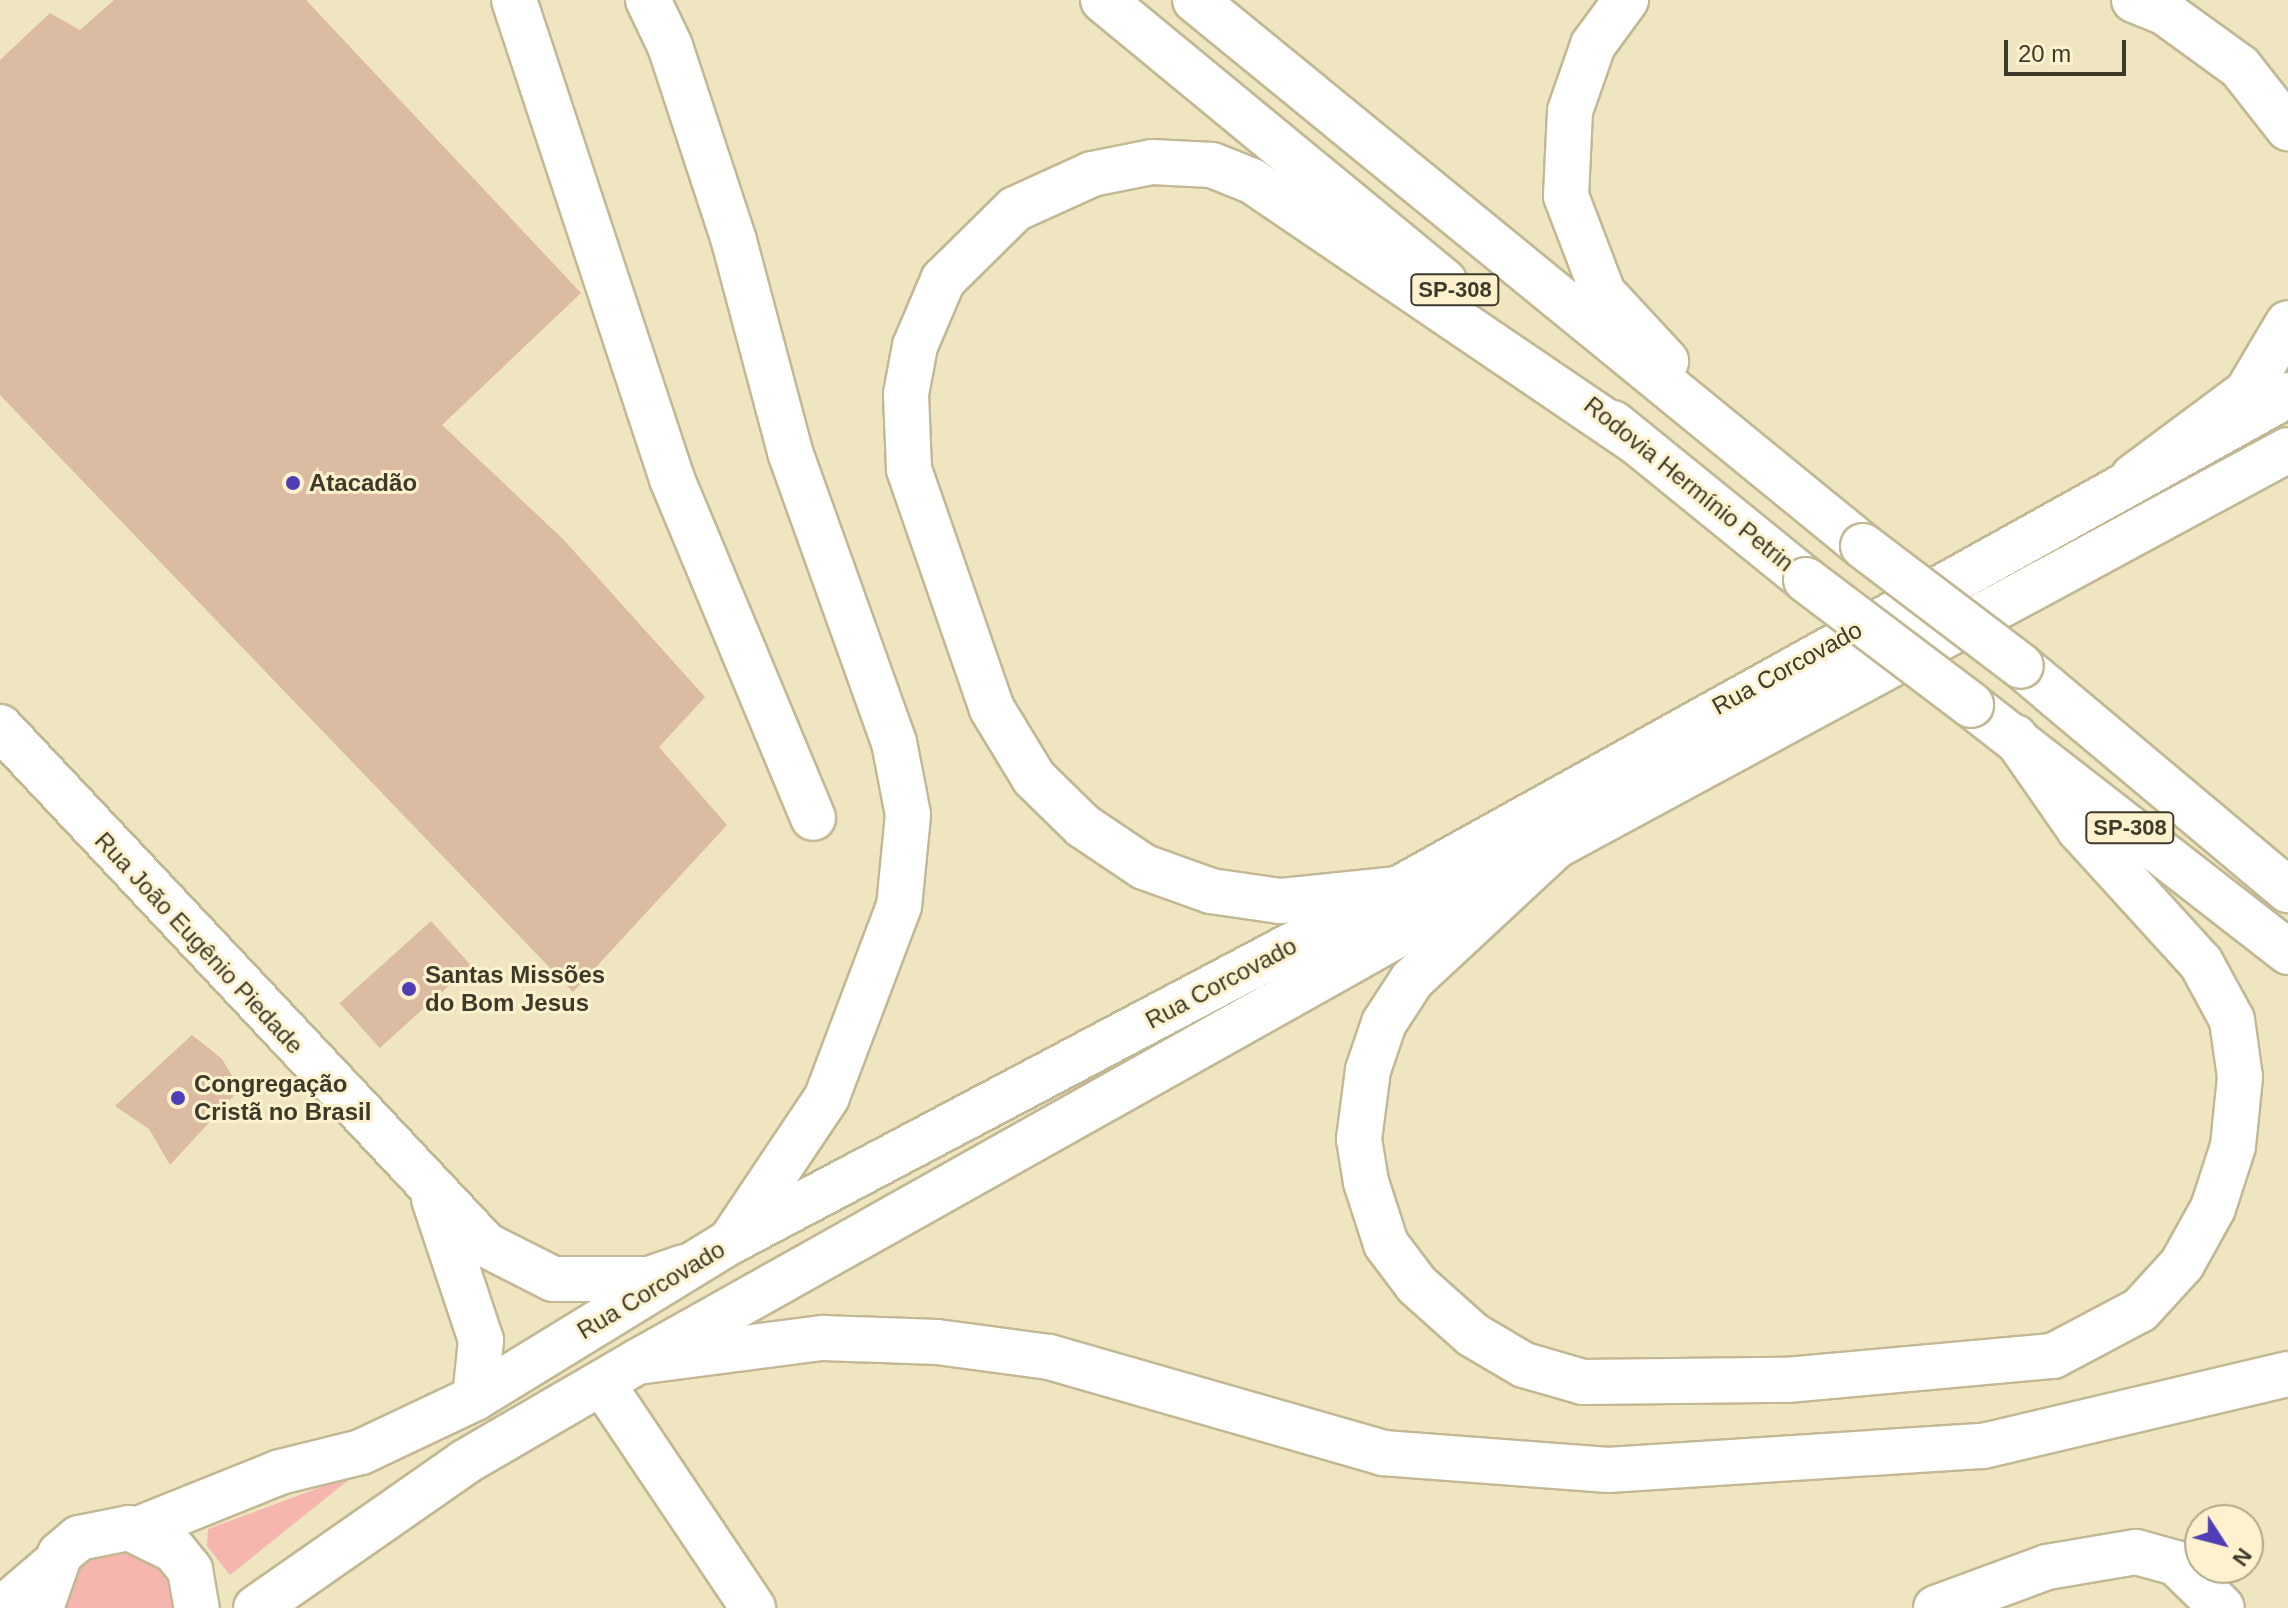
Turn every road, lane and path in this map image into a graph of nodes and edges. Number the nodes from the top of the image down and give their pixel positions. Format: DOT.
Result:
graph roads {
  1 [pos="514,0"];
  2 [pos="648,0"];
  3 [pos="1103,0"];
  4 [pos="1195,0"];
  5 [pos="1626,0"];
  6 [pos="2134,0"];
  7 [pos="2288,128"];
  8 [pos="2288,323"];
  9 [pos="2288,395"];
  10 [pos="1636,442"];
  11 [pos="2288,450"];
  12 [pos="2133,477"];
  13 [pos="1783,485"];
  14 [pos="0,727"];
  15 [pos="2015,737"];
  16 [pos="813,818"];
  17 [pos="1556,846"];
  18 [pos="1398,889"];
  19 [pos="2288,890"];
  20 [pos="2288,952"];
  21 [pos="431,1193"];
  22 [pos="730,1242"];
  23 [pos="692,1264"];
  24 [pos="619,1372"];
  25 [pos="2288,1374"];
  26 [pos="475,1398"];
  27 [pos="136,1530"];
  28 [pos="52,1566"];
  29 [pos="3,1608"];
  30 [pos="41,1608"];
  31 [pos="197,1608"];
  32 [pos="256,1608"];
  33 [pos="753,1608"];
  34 [pos="1936,1608"];
  35 [pos="2222,1608"];
  1 -- 16 [label="main road"];
  2 -- 22 [label="main road"];
  3 -- 10 [label="main road, Rodovia Hermínio Petrin / SP-308"];
  4 -- 13 [label="main road, SP-308"];
  5 -- 13 [label="main road"];
  6 -- 7 [label="main road"];
  8 -- 12 [label="main road"];
  9 -- 12 [label="main road, Rua Corcovado"];
  10 -- 15 [label="main road, Rodovia Hermínio Petrin / SP-308, bridge"];
  10 -- 18 [label="main road"];
  11 -- 17 [label="main road, Rua Corcovado"];
  12 -- 18 [label="main road, Rua Corcovado"];
  13 -- 19 [label="main road, SP-308, bridge"];
  14 -- 21 [label="main road, Rua João Eugênio Piedade"];
  15 -- 17 [label="main road"];
  15 -- 20 [label="main road, Rodovia Hermínio Petrin / SP-308"];
  17 -- 24 [label="main road, Rua Corcovado"];
  18 -- 22 [label="main road, Rua Corcovado"];
  21 -- 23 [label="main road, Rua João Eugênio Piedade"];
  21 -- 26 [label="main road, Rua João Eugênio Piedade"];
  22 -- 23 [label="main road, Rua Corcovado"];
  23 -- 26 [label="main road, Rua Corcovado"];
  24 -- 25 [label="main road"];
  24 -- 32 [label="main road, Rua Corcovado"];
  24 -- 33 [label="main road"];
  26 -- 27 [label="main road, Rua Corcovado"];
  27 -- 28 [label="main road"];
  27 -- 31 [label="main road"];
  28 -- 29 [label="main road"];
  28 -- 30 [label="main road"];
  34 -- 35 [label="main road"];
}
